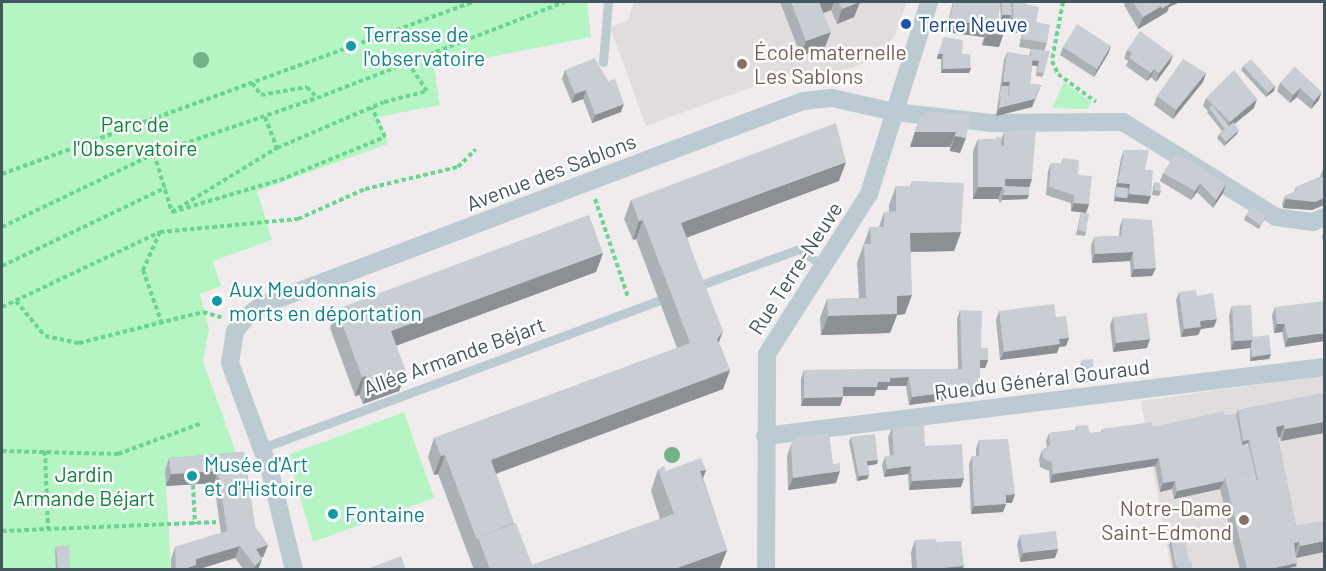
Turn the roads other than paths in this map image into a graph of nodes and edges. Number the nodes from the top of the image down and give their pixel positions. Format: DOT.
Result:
graph roads {
  1 [pos="608,2"];
  2 [pos="929,2"];
  3 [pos="603,62"];
  4 [pos="894,112"];
  5 [pos="1324,217"];
  6 [pos="823,266"];
  7 [pos="692,288"];
  8 [pos="659,300"];
  9 [pos="1324,367"];
  10 [pos="765,436"];
  11 [pos="262,448"];
  12 [pos="294,570"];
  13 [pos="766,570"];
  1 -- 3 [label="lane"];
  2 -- 4 [label="street, Rue Terre-Neuve"];
  4 -- 5 [label="street, Avenue des Sablons"];
  4 -- 6 [label="street, Rue Terre-Neuve"];
  4 -- 11 [label="street, Avenue des Sablons"];
  6 -- 7 [label="lane"];
  6 -- 10 [label="street, Rue Terre-Neuve"];
  8 -- 11 [label="lane, Allée Armande Béjart"];
  9 -- 10 [label="street, Rue du Général Gouraud"];
  10 -- 13 [label="street, Rue Terre-Neuve"];
  11 -- 12 [label="street"];
}
